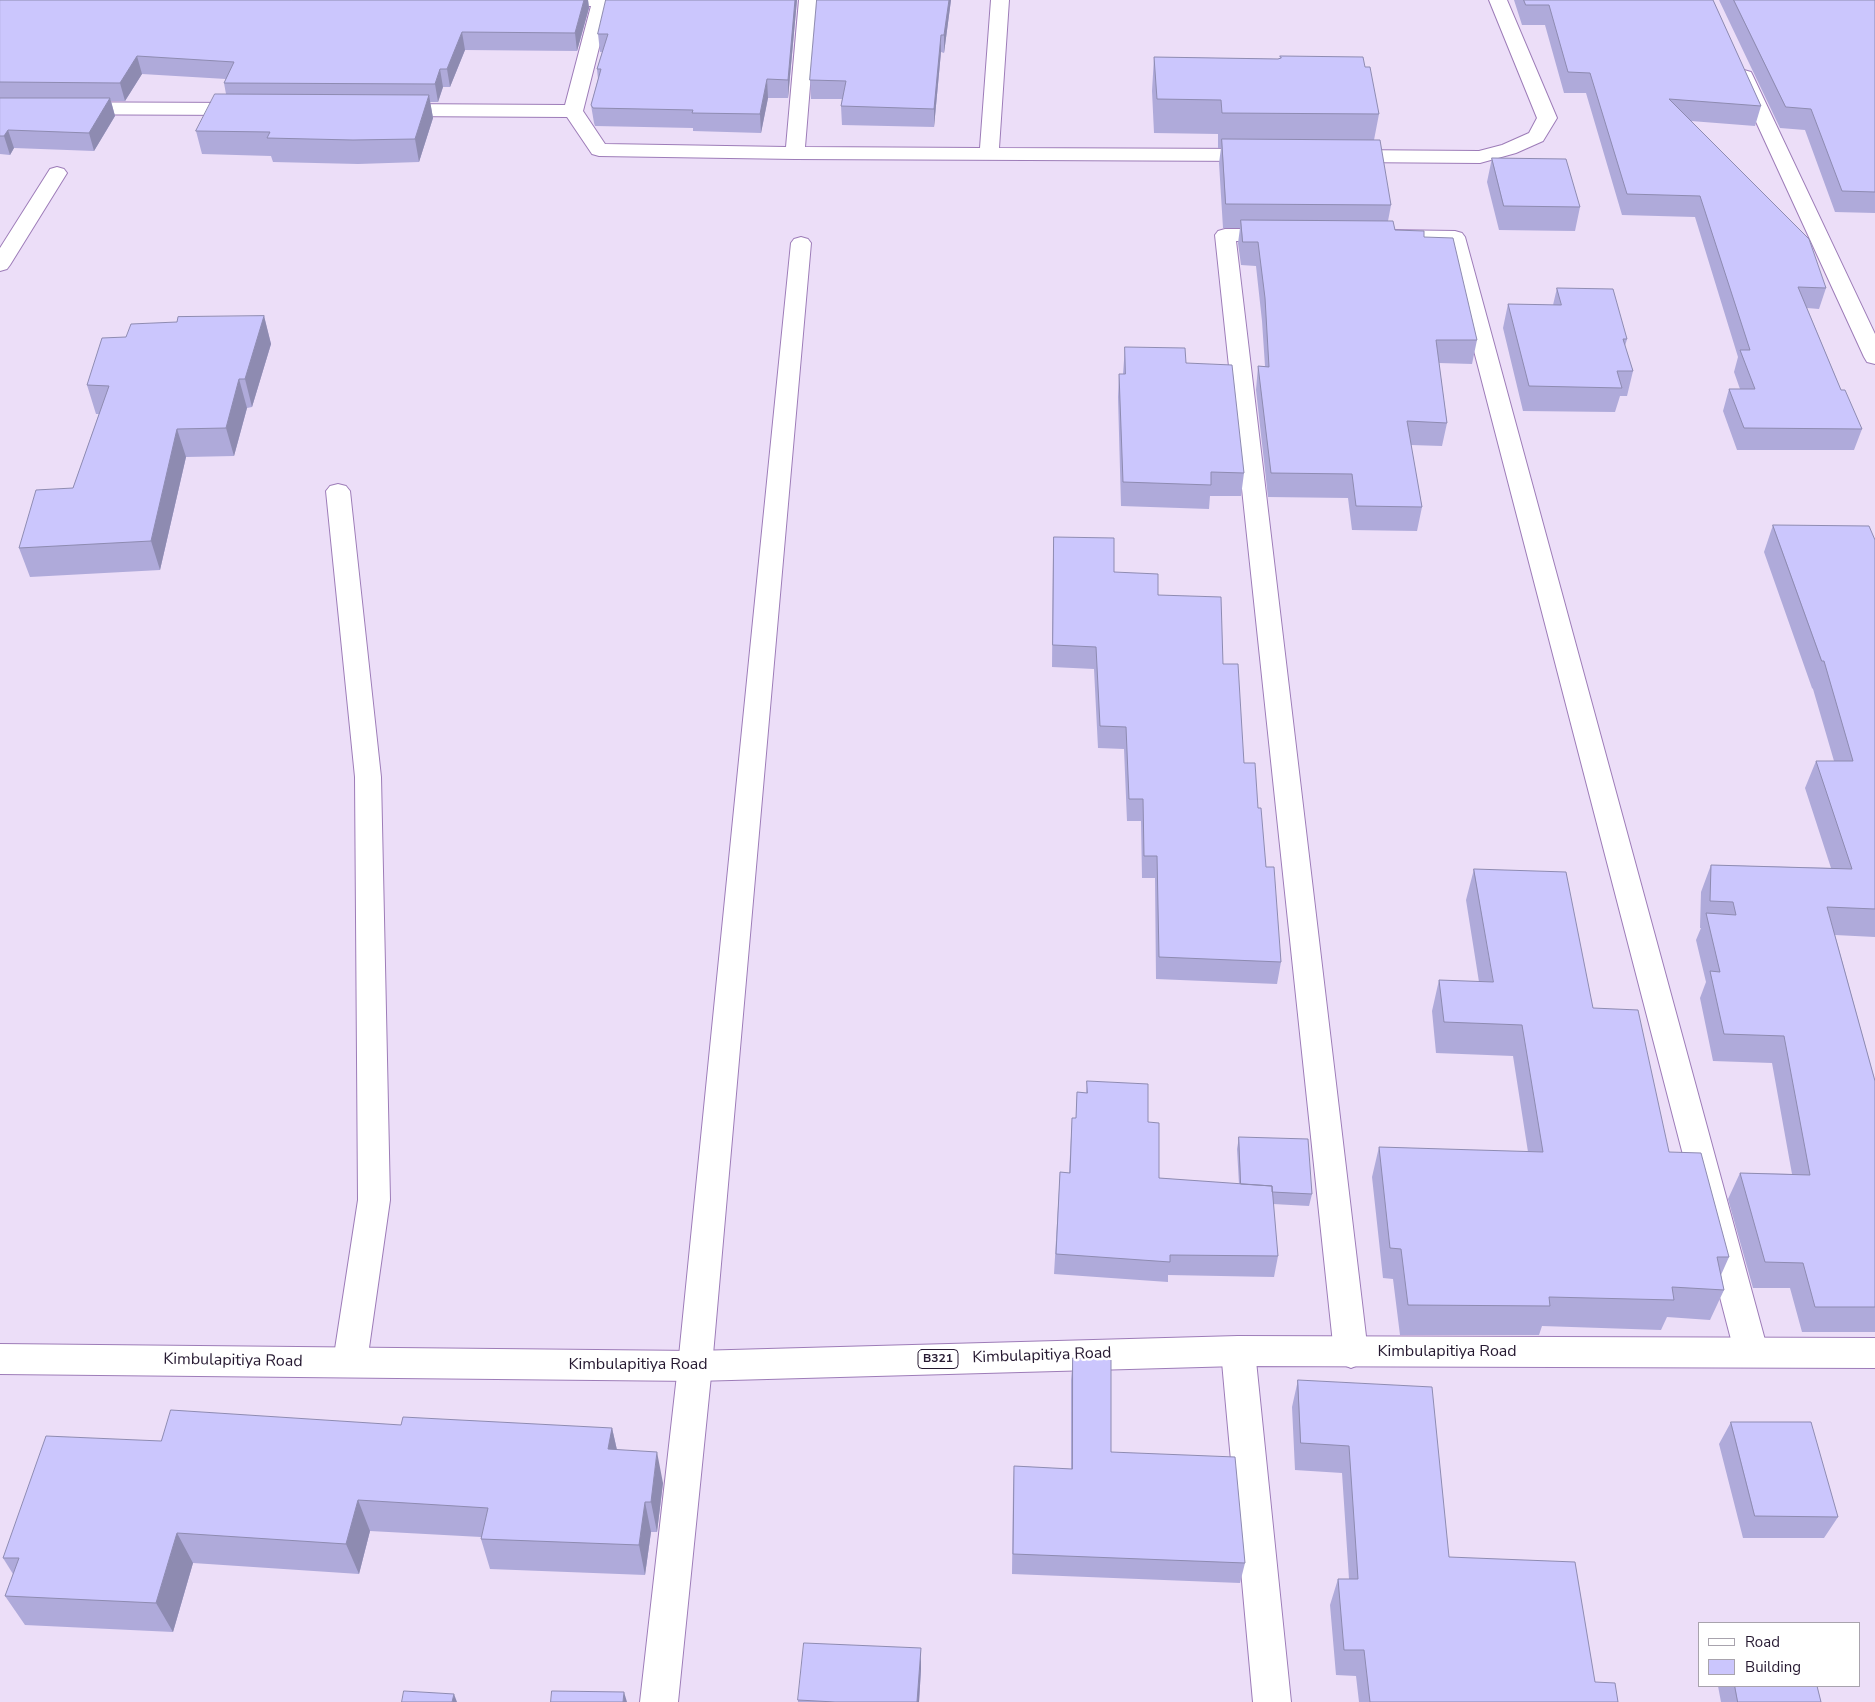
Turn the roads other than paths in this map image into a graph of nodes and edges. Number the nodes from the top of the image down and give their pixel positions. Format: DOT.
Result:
graph roads {
  1 [pos="808,0"];
  2 [pos="1000,0"];
  3 [pos="1498,0"];
  4 [pos="602,1"];
  5 [pos="532,2"];
  6 [pos="1737,62"];
  7 [pos="0,108"];
  8 [pos="257,109"];
  9 [pos="375,110"];
  10 [pos="573,111"];
  11 [pos="794,153"];
  12 [pos="989,153"];
  13 [pos="1274,155"];
  14 [pos="1323,156"];
  15 [pos="57,173"];
  16 [pos="1295,236"];
  17 [pos="1365,236"];
  18 [pos="800,244"];
  19 [pos="0,264"];
  20 [pos="1875,357"];
  21 [pos="338,491"];
  22 [pos="1238,1351"];
  23 [pos="1751,1351"];
  24 [pos="1351,1353"];
  25 [pos="1875,1353"];
  26 [pos="0,1359"];
  27 [pos="350,1362"];
  28 [pos="695,1366"];
  29 [pos="659,1702"];
  30 [pos="1272,1702"];
  1 -- 11 [label="street"];
  2 -- 12 [label="street"];
  3 -- 14 [label="street"];
  4 -- 5 [label="street"];
  4 -- 10 [label="street"];
  6 -- 20 [label="street"];
  7 -- 8 [label="street"];
  9 -- 10 [label="street"];
  10 -- 11 [label="street"];
  11 -- 12 [label="street"];
  12 -- 13 [label="street"];
  15 -- 19 [label="street"];
  16 -- 24 [label="street"];
  17 -- 23 [label="street"];
  18 -- 28 [label="street"];
  21 -- 27 [label="street"];
  22 -- 24 [label="street, Kimbulapitiya Road / B321"];
  22 -- 28 [label="street, Kimbulapitiya Road / B321"];
  22 -- 30 [label="street"];
  23 -- 24 [label="street, Kimbulapitiya Road / B321"];
  23 -- 25 [label="street, Kimbulapitiya Road / B321"];
  26 -- 27 [label="street, Kimbulapitiya Road / B321"];
  27 -- 28 [label="street, Kimbulapitiya Road / B321"];
  28 -- 29 [label="street"];
}
